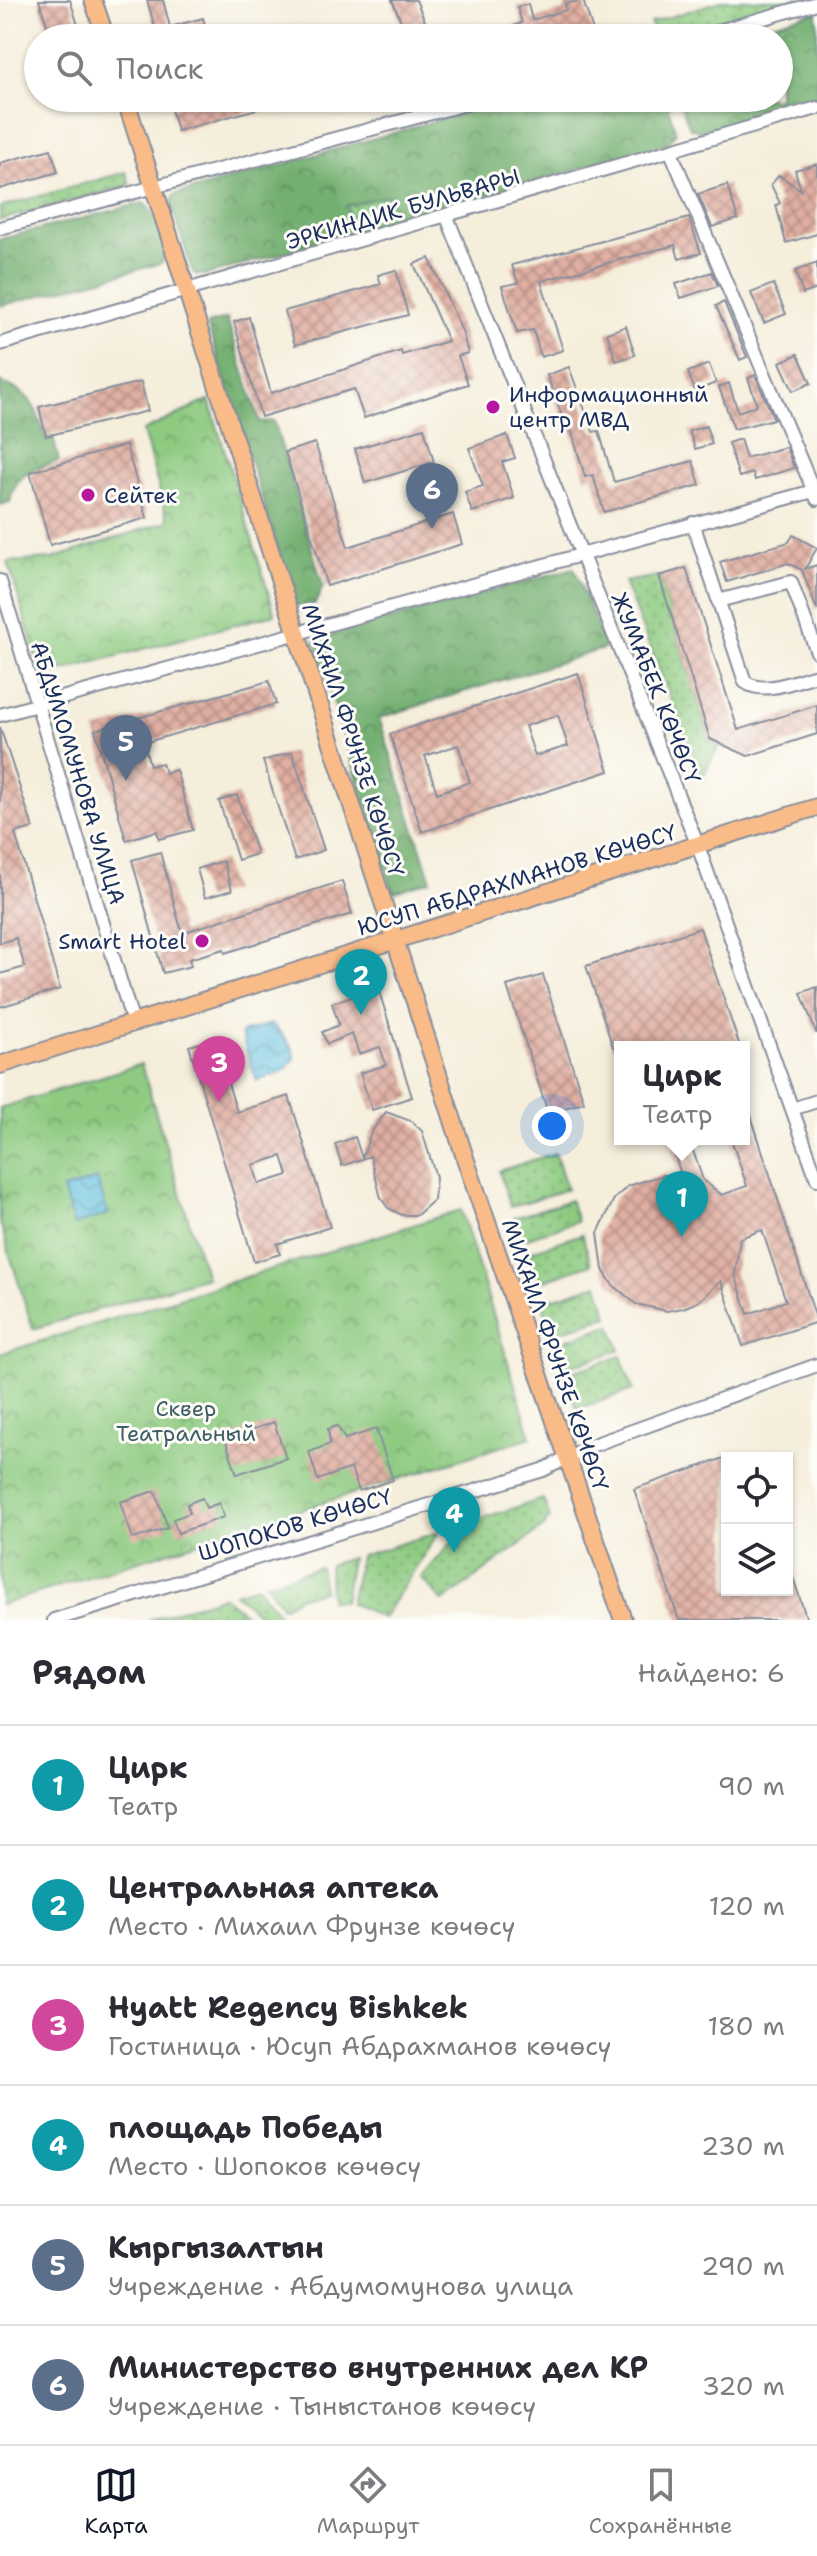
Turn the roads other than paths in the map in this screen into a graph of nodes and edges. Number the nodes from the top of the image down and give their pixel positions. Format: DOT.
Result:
graph roads {
  1 [pos="93,0"];
  2 [pos="817,3"];
  3 [pos="101,24"];
  4 [pos="743,24"];
  5 [pos="817,108"];
  6 [pos="130,112"];
  7 [pos="437,112"];
  8 [pos="671,152"];
  9 [pos="155,190"];
  10 [pos="447,217"];
  11 [pos="0,228"];
  12 [pos="187,291"];
  13 [pos="0,344"];
  14 [pos="816,493"];
  15 [pos="693,523"];
  16 [pos="582,552"];
  17 [pos="0,581"];
  18 [pos="718,601"];
  19 [pos="296,634"];
  20 [pos="817,652"];
  21 [pos="817,675"];
  22 [pos="36,705"];
  23 [pos="0,715"];
  24 [pos="817,807"];
  25 [pos="698,846"];
  26 [pos="394,942"];
  27 [pos="133,1023"];
  28 [pos="0,1065"];
  29 [pos="817,1101"];
  30 [pos="792,1109"];
  31 [pos="817,1179"];
  32 [pos="817,1365"];
  33 [pos="566,1458"];
  34 [pos="54,1620"];
  35 [pos="623,1620"];
  1 -- 3 [label="main road"];
  2 -- 4 [label="street"];
  5 -- 8 [label="street, ЭРКИНДИК БУЛЬВАРЫ"];
  6 -- 9 [label="main road, МИХАИЛ ФРУНЗЕ КӨЧӨСҮ"];
  7 -- 9 [label="street"];
  8 -- 10 [label="street, ЭРКИНДИК БУЛЬВАРЫ"];
  8 -- 14 [label="street"];
  9 -- 11 [label="street"];
  9 -- 12 [label="main road, МИХАИЛ ФРУНЗЕ КӨЧӨСҮ"];
  10 -- 12 [label="street, ЭРКИНДИК БУЛЬВАРЫ"];
  10 -- 16 [label="street, ЖУМАБЕК КӨЧӨСҮ"];
  12 -- 13 [label="street, ЭРКИНДИК БУЛЬВАРЫ"];
  12 -- 19 [label="main road, МИХАИЛ ФРУНЗЕ КӨЧӨСҮ"];
  14 -- 15 [label="street"];
  15 -- 16 [label="street"];
  15 -- 18 [label="street"];
  16 -- 19 [label="street"];
  16 -- 25 [label="street, ЖУМАБЕК КӨЧӨСҮ"];
  17 -- 22 [label="street, АБДУМОМУНОВА УЛИЦА"];
  18 -- 20 [label="street"];
  18 -- 21 [label="street"];
  19 -- 22 [label="street"];
  19 -- 26 [label="main road, МИХАИЛ ФРУНЗЕ КӨЧӨСҮ"];
  22 -- 23 [label="street"];
  22 -- 27 [label="street, АБДУМОМУНОВА УЛИЦА"];
  24 -- 25 [label="main road, ЮСУП АБДРАХМАНОВ КӨЧӨСҮ"];
  25 -- 26 [label="main road, ЮСУП АБДРАХМАНОВ КӨЧӨСҮ"];
  25 -- 30 [label="street, ЖУМАБЕК КӨЧӨСҮ"];
  26 -- 27 [label="main road, ЮСУП АБДРАХМАНОВ КӨЧӨСҮ"];
  26 -- 33 [label="main road, МИХАИЛ ФРУНЗЕ КӨЧӨСҮ"];
  27 -- 28 [label="main road, ЮСУП АБДРАХМАНОВ КӨЧӨСҮ"];
  29 -- 30 [label="street"];
  30 -- 31 [label="street, ЖУМАБЕК КӨЧӨСҮ"];
  32 -- 33 [label="street, ШОПОКОВ КӨЧӨСҮ"];
  33 -- 34 [label="street, ШОПОКОВ КӨЧӨСҮ"];
  33 -- 35 [label="main road, МИХАИЛ ФРУНЗЕ КӨЧӨСҮ"];
}
